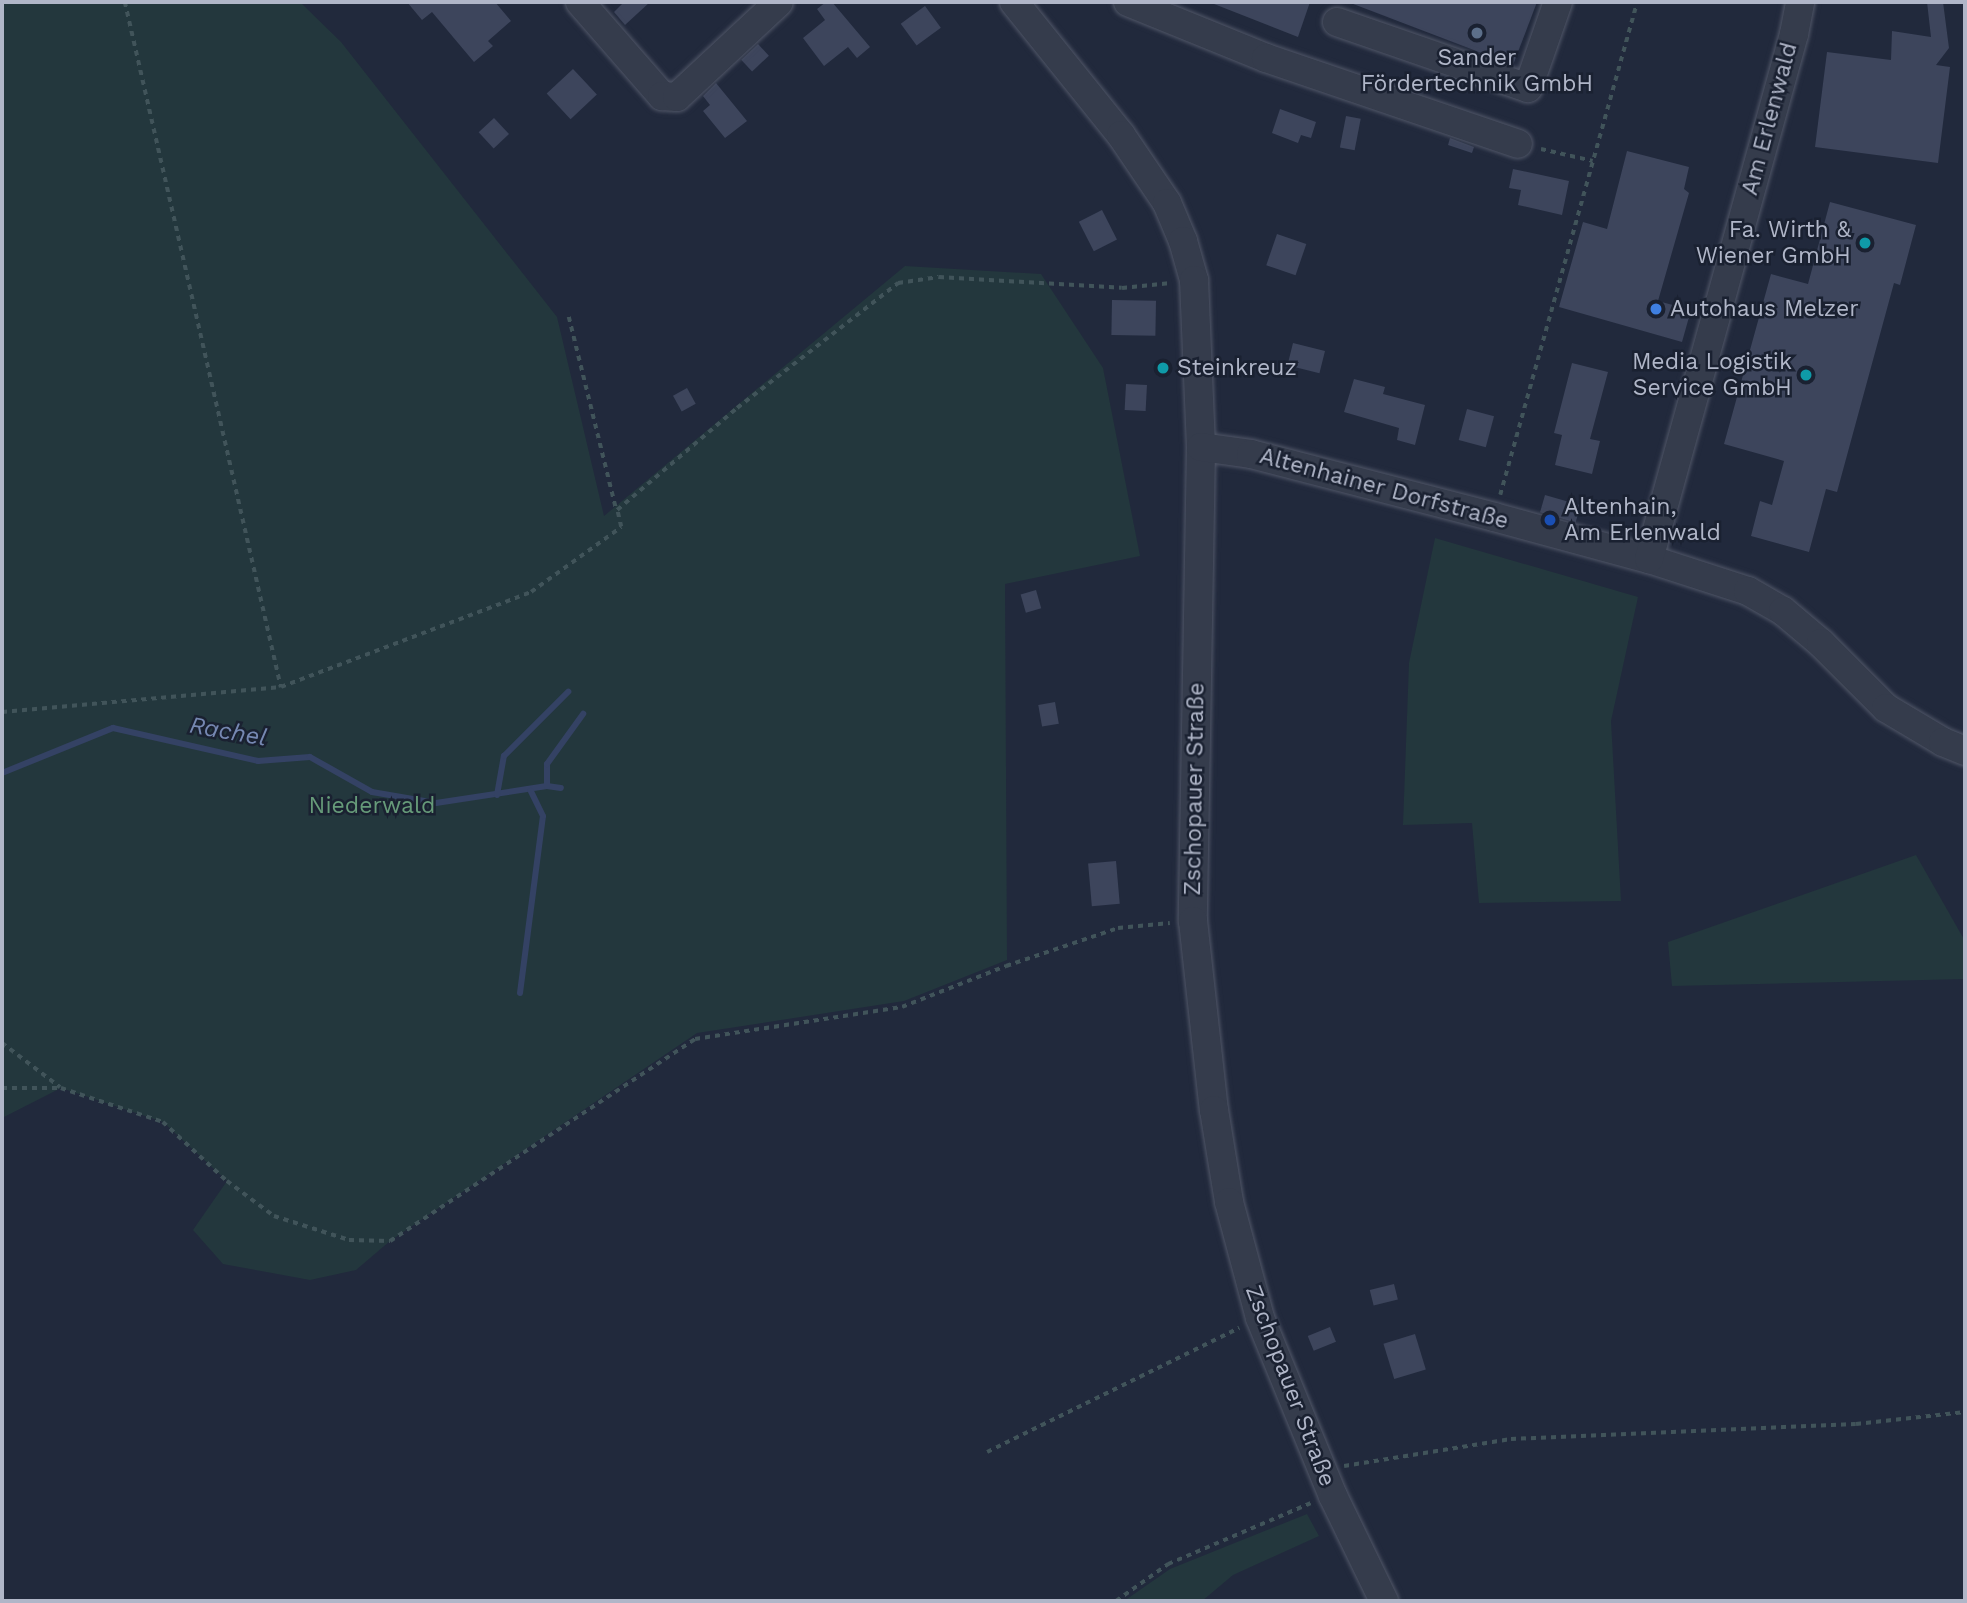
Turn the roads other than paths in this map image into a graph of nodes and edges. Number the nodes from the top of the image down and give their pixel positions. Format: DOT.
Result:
graph roads {
  1 [pos="580,2"];
  2 [pos="779,2"];
  3 [pos="1014,2"];
  4 [pos="1128,2"];
  5 [pos="1558,2"];
  6 [pos="1800,2"];
  7 [pos="1337,22"];
  8 [pos="1518,144"];
  9 [pos="1201,447"];
  10 [pos="1649,559"];
  11 [pos="1965,751"];
  12 [pos="1384,1601"];
  1 -- 2 [label="street"];
  3 -- 9 [label="street, Zschopauer Straße"];
  4 -- 8 [label="street"];
  5 -- 7 [label="street"];
  6 -- 10 [label="street, Am Erlenwald"];
  9 -- 10 [label="street, Altenhainer Dorfstraße"];
  9 -- 12 [label="street, Zschopauer Straße"];
  10 -- 11 [label="street, Altenhainer Dorfstraße"];
}
